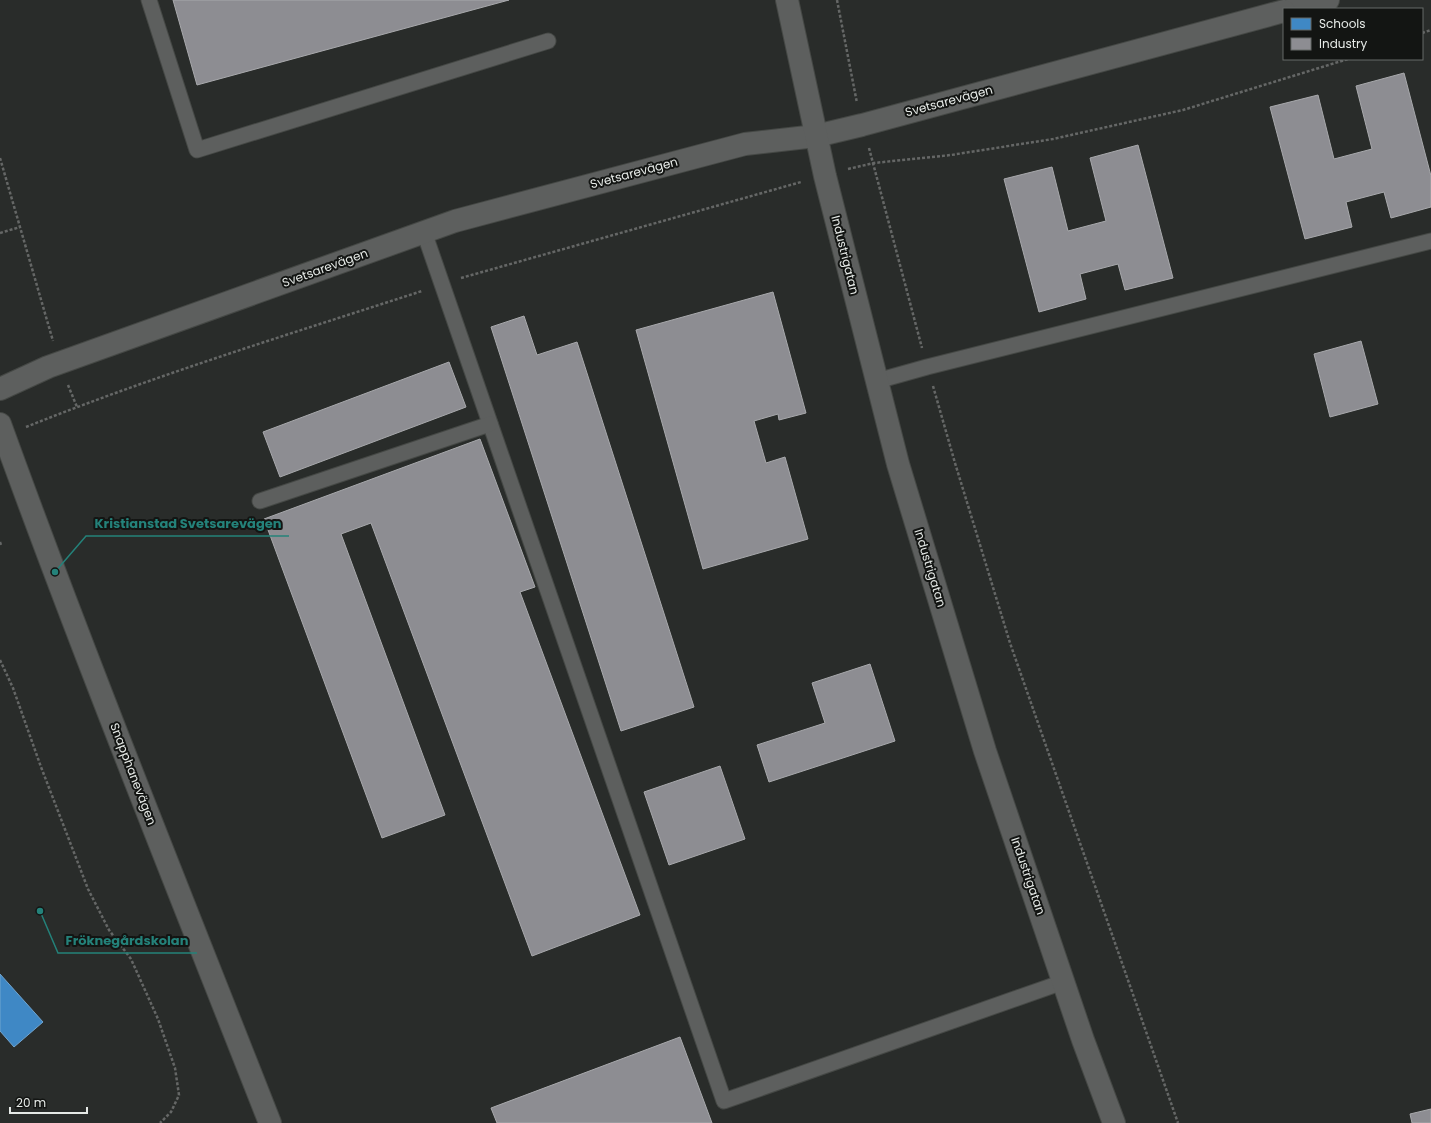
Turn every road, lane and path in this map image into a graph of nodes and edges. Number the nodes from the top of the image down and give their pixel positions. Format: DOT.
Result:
graph roads {
  1 [pos="149,0"];
  2 [pos="787,0"];
  3 [pos="837,0"];
  4 [pos="1328,0"];
  5 [pos="1297,8"];
  6 [pos="1283,11"];
  7 [pos="548,41"];
  8 [pos="1345,60"];
  9 [pos="862,125"];
  10 [pos="816,136"];
  11 [pos="0,158"];
  12 [pos="874,163"];
  13 [pos="20,227"];
  14 [pos="424,232"];
  15 [pos="0,233"];
  16 [pos="1431,241"];
  17 [pos="59,363"];
  18 [pos="927,367"];
  19 [pos="877,381"];
  20 [pos="0,389"];
  21 [pos="77,407"];
  22 [pos="0,424"];
  23 [pos="490,424"];
  24 [pos="260,501"];
  25 [pos="0,660"];
  26 [pos="1063,982"];
  27 [pos="160,1123"];
  28 [pos="270,1123"];
  29 [pos="1114,1123"];
  30 [pos="1178,1123"];
  1 -- 7 [label="lane"];
  2 -- 10 [label="street, Industrigatan"];
  3 -- 9 [label="path"];
  4 -- 5 [label="street"];
  6 -- 9 [label="street, Svetsarevägen"];
  8 -- 12 [label="path"];
  9 -- 10 [label="street, Svetsarevägen"];
  9 -- 12 [label="path"];
  10 -- 14 [label="street, Svetsarevägen"];
  10 -- 19 [label="street, Industrigatan"];
  11 -- 13 [label="path"];
  12 -- 18 [label="path"];
  13 -- 15 [label="path"];
  13 -- 17 [label="path"];
  14 -- 17 [label="street, Svetsarevägen"];
  14 -- 23 [label="lane"];
  16 -- 18 [label="lane"];
  17 -- 20 [label="street, Svetsarevägen"];
  17 -- 21 [label="path"];
  18 -- 19 [label="lane"];
  18 -- 30 [label="path"];
  19 -- 26 [label="street, Industrigatan"];
  22 -- 28 [label="street, Snapphanevägen"];
  23 -- 24 [label="lane"];
  23 -- 26 [label="lane"];
  25 -- 27 [label="path"];
  26 -- 29 [label="street, Industrigatan"];
}
